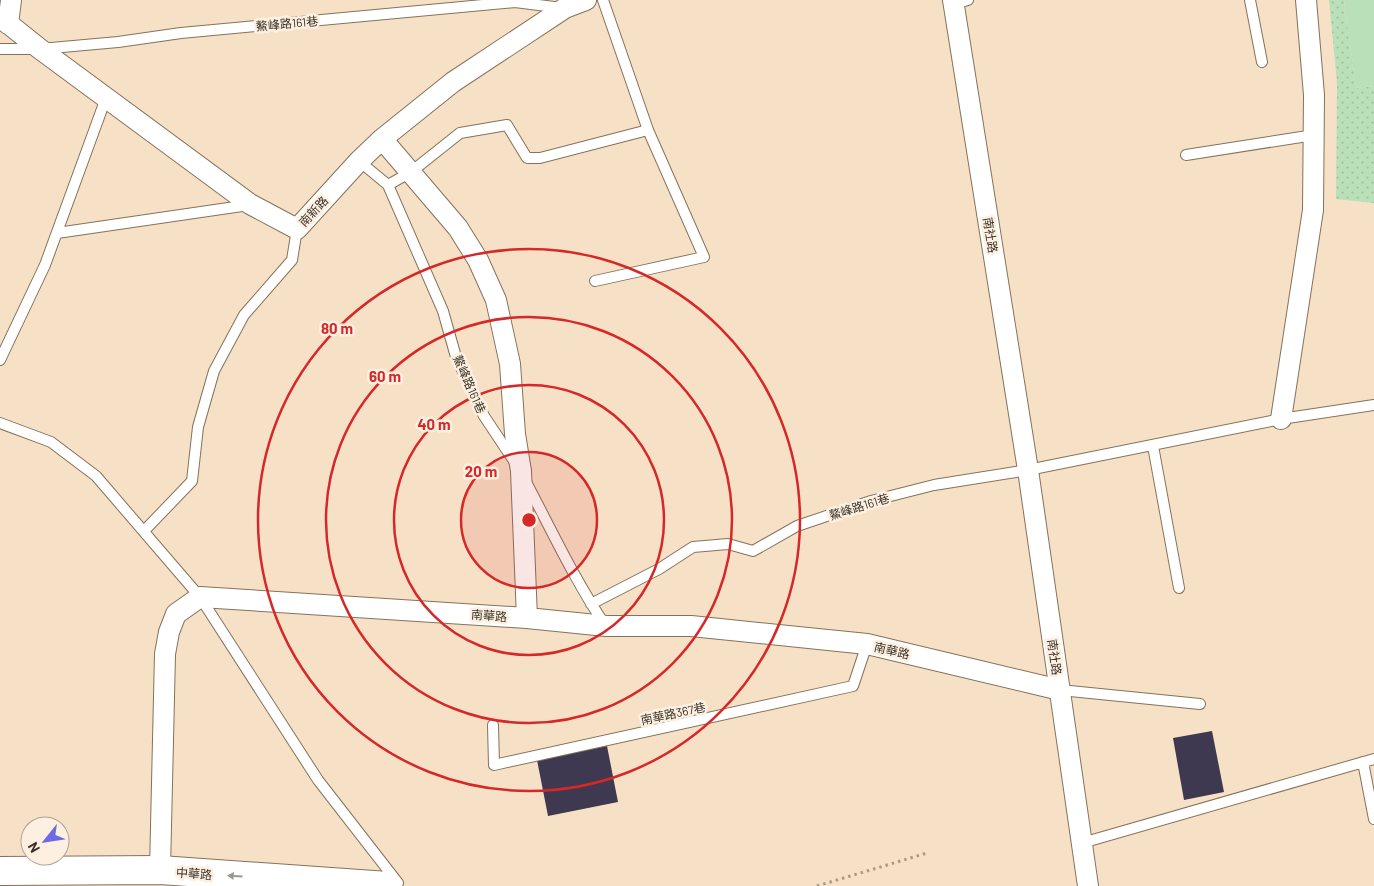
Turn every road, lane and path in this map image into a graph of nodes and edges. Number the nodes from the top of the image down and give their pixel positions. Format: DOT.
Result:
graph roads {
  1 [pos="11,0"];
  2 [pos="586,0"];
  3 [pos="603,0"];
  4 [pos="1250,0"];
  5 [pos="1306,0"];
  6 [pos="959,1"];
  7 [pos="563,4"];
  8 [pos="4,21"];
  9 [pos="0,49"];
  10 [pos="40,49"];
  11 [pos="1262,62"];
  12 [pos="106,98"];
  13 [pos="648,130"];
  14 [pos="1314,135"];
  15 [pos="382,139"];
  16 [pos="1186,155"];
  17 [pos="359,161"];
  18 [pos="411,172"];
  19 [pos="388,185"];
  20 [pos="250,204"];
  21 [pos="297,229"];
  22 [pos="57,233"];
  23 [pos="595,281"];
  24 [pos="0,360"];
  25 [pos="1374,405"];
  26 [pos="1281,419"];
  27 [pos="0,422"];
  28 [pos="1153,446"];
  29 [pos="1028,470"];
  30 [pos="521,471"];
  31 [pos="144,531"];
  32 [pos="1179,588"];
  33 [pos="200,597"];
  34 [pos="591,604"];
  35 [pos="527,618"];
  36 [pos="606,626"];
  37 [pos="867,644"];
  38 [pos="1060,690"];
  39 [pos="1200,704"];
  40 [pos="493,725"];
  41 [pos="1374,759"];
  42 [pos="1364,762"];
  43 [pos="1374,819"];
  44 [pos="1082,844"];
  45 [pos="927,853"];
  46 [pos="160,870"];
  47 [pos="0,871"];
  48 [pos="388,886"];
  49 [pos="400,886"];
  50 [pos="817,886"];
  51 [pos="1088,886"];
  1 -- 8 [label="street"];
  2 -- 7 [label="street, 南新路"];
  3 -- 13 [label="lane"];
  4 -- 11 [label="lane"];
  5 -- 14 [label="street"];
  6 -- 29 [label="street, 南社路"];
  7 -- 10 [label="lane, 鰲峰路161巷"];
  7 -- 15 [label="street, 南新路"];
  8 -- 10 [label="street, 南新路"];
  9 -- 10 [label="lane, 鰲峰路161巷"];
  10 -- 12 [label="street, 南新路"];
  12 -- 20 [label="street, 南新路"];
  12 -- 22 [label="lane"];
  13 -- 18 [label="lane"];
  13 -- 23 [label="lane"];
  14 -- 16 [label="lane"];
  14 -- 26 [label="street"];
  15 -- 17 [label="street, 南新路"];
  15 -- 18 [label="street"];
  17 -- 19 [label="lane, 鰲峰路161巷"];
  17 -- 21 [label="street, 南新路"];
  18 -- 19 [label="lane"];
  18 -- 30 [label="street"];
  19 -- 30 [label="lane, 鰲峰路161巷"];
  20 -- 21 [label="street, 南新路"];
  20 -- 22 [label="lane"];
  21 -- 31 [label="lane"];
  22 -- 24 [label="lane"];
  25 -- 26 [label="lane"];
  26 -- 28 [label="lane"];
  27 -- 31 [label="lane"];
  28 -- 29 [label="lane"];
  28 -- 32 [label="lane"];
  29 -- 34 [label="lane, 鰲峰路161巷"];
  29 -- 38 [label="street, 南社路"];
  30 -- 34 [label="lane, 鰲峰路161巷"];
  30 -- 35 [label="street"];
  31 -- 33 [label="lane"];
  33 -- 35 [label="street, 南華路"];
  33 -- 46 [label="street"];
  33 -- 49 [label="lane"];
  34 -- 36 [label="lane, 鰲峰路161巷"];
  35 -- 36 [label="street, 南華路"];
  36 -- 37 [label="street, 南華路"];
  37 -- 38 [label="street, 南華路"];
  37 -- 40 [label="lane, 南華路367巷"];
  38 -- 39 [label="lane"];
  38 -- 44 [label="street, 南社路"];
  41 -- 42 [label="lane"];
  42 -- 43 [label="lane"];
  42 -- 44 [label="lane"];
  44 -- 51 [label="street, 南社路"];
  45 -- 50 [label="path"];
  46 -- 47 [label="main road, 中華路"];
  48 -- 46 [label="main road, 中華路, one-way"];
}
